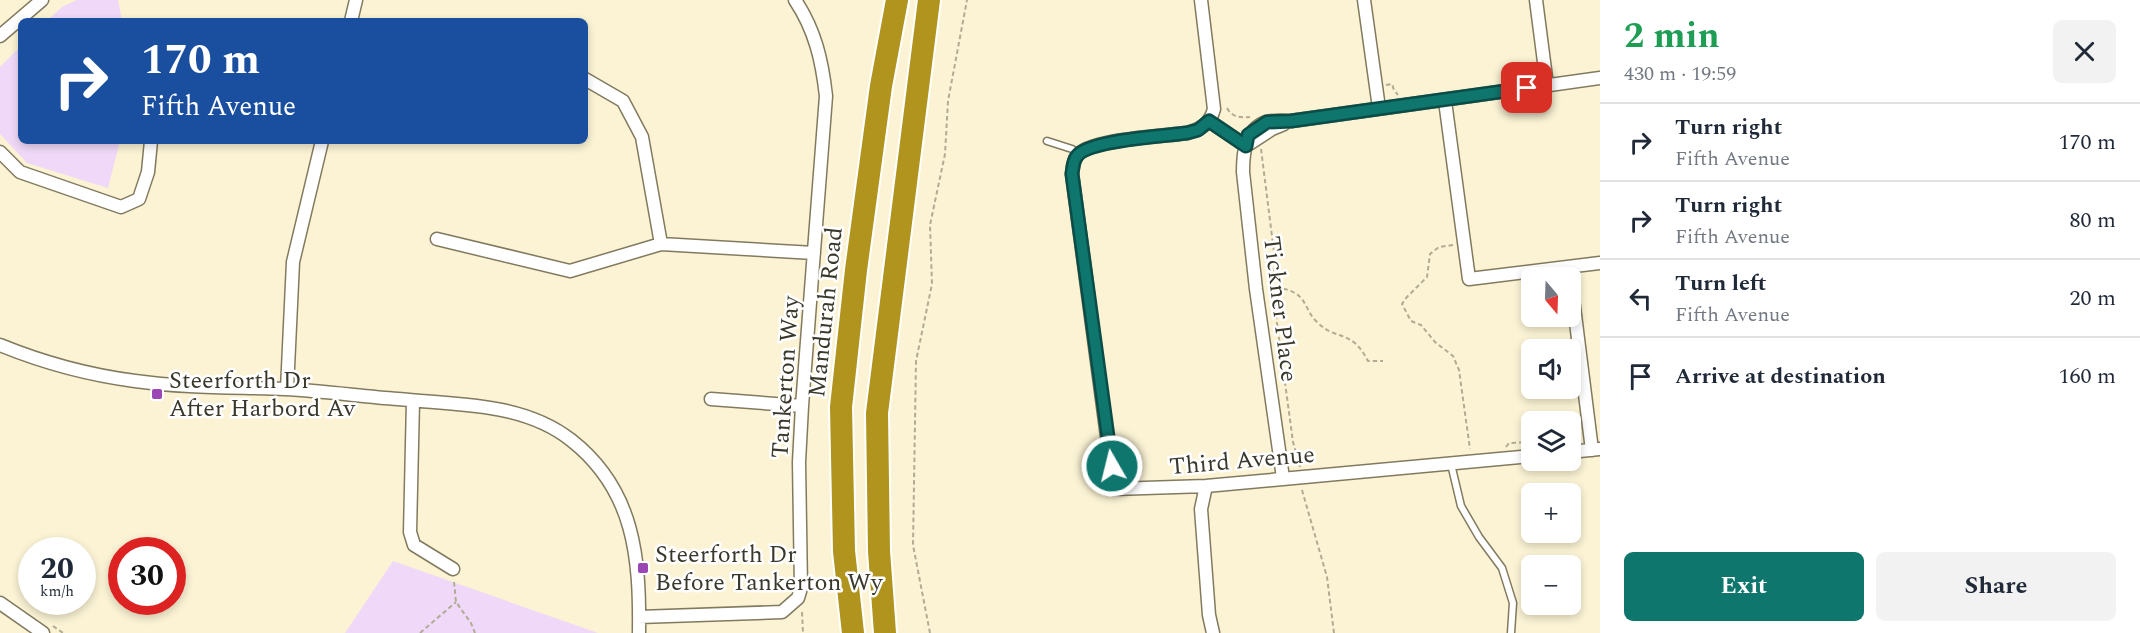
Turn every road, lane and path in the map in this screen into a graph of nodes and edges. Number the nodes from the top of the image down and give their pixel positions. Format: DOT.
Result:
graph roads {
  1 [pos="42,0"];
  2 [pos="356,0"];
  3 [pos="795,0"];
  4 [pos="897,0"];
  5 [pos="929,0"];
  6 [pos="967,0"];
  7 [pos="1201,0"];
  8 [pos="1364,0"];
  9 [pos="1536,0"];
  10 [pos="21,18"];
  11 [pos="352,18"];
  12 [pos="18,21"];
  13 [pos="0,36"];
  14 [pos="1600,78"];
  15 [pos="588,81"];
  16 [pos="1547,85"];
  17 [pos="1445,101"];
  18 [pos="1379,108"];
  19 [pos="1209,121"];
  20 [pos="1291,121"];
  21 [pos="1259,138"];
  22 [pos="1047,141"];
  23 [pos="151,144"];
  24 [pos="321,144"];
  25 [pos="1246,146"];
  26 [pos="0,152"];
  27 [pos="1078,154"];
  28 [pos="436,239"];
  29 [pos="661,244"];
  30 [pos="1464,244"];
  31 [pos="814,253"];
  32 [pos="1600,263"];
  33 [pos="1569,267"];
  34 [pos="1521,273"];
  35 [pos="1272,286"];
  36 [pos="1256,289"];
  37 [pos="1578,327"];
  38 [pos="0,345"];
  39 [pos="1383,361"];
  40 [pos="287,389"];
  41 [pos="711,399"];
  42 [pos="413,401"];
  43 [pos="802,406"];
  44 [pos="1521,442"];
  45 [pos="1504,449"];
  46 [pos="1596,450"];
  47 [pos="1470,451"];
  48 [pos="1581,451"];
  49 [pos="1521,457"];
  50 [pos="1451,464"];
  51 [pos="1302,476"];
  52 [pos="1283,478"];
  53 [pos="1206,486"];
  54 [pos="453,568"];
  55 [pos="456,602"];
  56 [pos="0,603"];
  57 [pos="639,617"];
  58 [pos="44,633"];
  59 [pos="420,633"];
  60 [pos="475,633"];
  61 [pos="639,633"];
  62 [pos="853,633"];
  63 [pos="885,633"];
  64 [pos="930,633"];
  65 [pos="1213,633"];
  66 [pos="1334,633"];
  67 [pos="1511,633"];
  1 -- 10 [label="street"];
  2 -- 11 [label="street"];
  3 -- 31 [label="street, Tankerton Way"];
  4 -- 62 [label="highway, Mandurah Road"];
  5 -- 63 [label="highway"];
  6 -- 64 [label="path"];
  7 -- 19 [label="street"];
  8 -- 18 [label="street"];
  9 -- 16 [label="street"];
  12 -- 13 [label="street"];
  14 -- 16 [label="street"];
  15 -- 29 [label="street"];
  16 -- 17 [label="street"];
  17 -- 18 [label="street"];
  17 -- 30 [label="street"];
  18 -- 20 [label="street"];
  19 -- 25 [label="street"];
  19 -- 27 [label="street"];
  20 -- 21 [label="street"];
  20 -- 25 [label="street"];
  21 -- 25 [label="street"];
  21 -- 35 [label="path"];
  22 -- 27 [label="lane"];
  23 -- 26 [label="street"];
  24 -- 40 [label="street"];
  25 -- 36 [label="street, Tickner Place"];
  27 -- 53 [label="street, Third Avenue"];
  28 -- 29 [label="street"];
  29 -- 31 [label="street"];
  30 -- 34 [label="street"];
  30 -- 47 [label="path"];
  31 -- 43 [label="street, Tankerton Way"];
  32 -- 33 [label="street"];
  35 -- 36 [label="path"];
  35 -- 39 [label="path"];
  35 -- 51 [label="path"];
  36 -- 52 [label="street, Tickner Place"];
  37 -- 46 [label="street"];
  38 -- 40 [label="street"];
  40 -- 42 [label="street"];
  41 -- 43 [label="street"];
  42 -- 54 [label="street"];
  42 -- 57 [label="street"];
  43 -- 57 [label="street, Tankerton Way"];
  44 -- 45 [label="path"];
  46 -- 48 [label="street"];
  49 -- 50 [label="street, Third Avenue"];
  50 -- 51 [label="street, Third Avenue"];
  50 -- 67 [label="lane"];
  51 -- 52 [label="street, Third Avenue"];
  51 -- 66 [label="path"];
  52 -- 53 [label="street, Third Avenue"];
  53 -- 65 [label="street"];
  54 -- 55 [label="path"];
  55 -- 59 [label="path"];
  55 -- 60 [label="path"];
  56 -- 58 [label="street"];
  57 -- 61 [label="street"];
}
